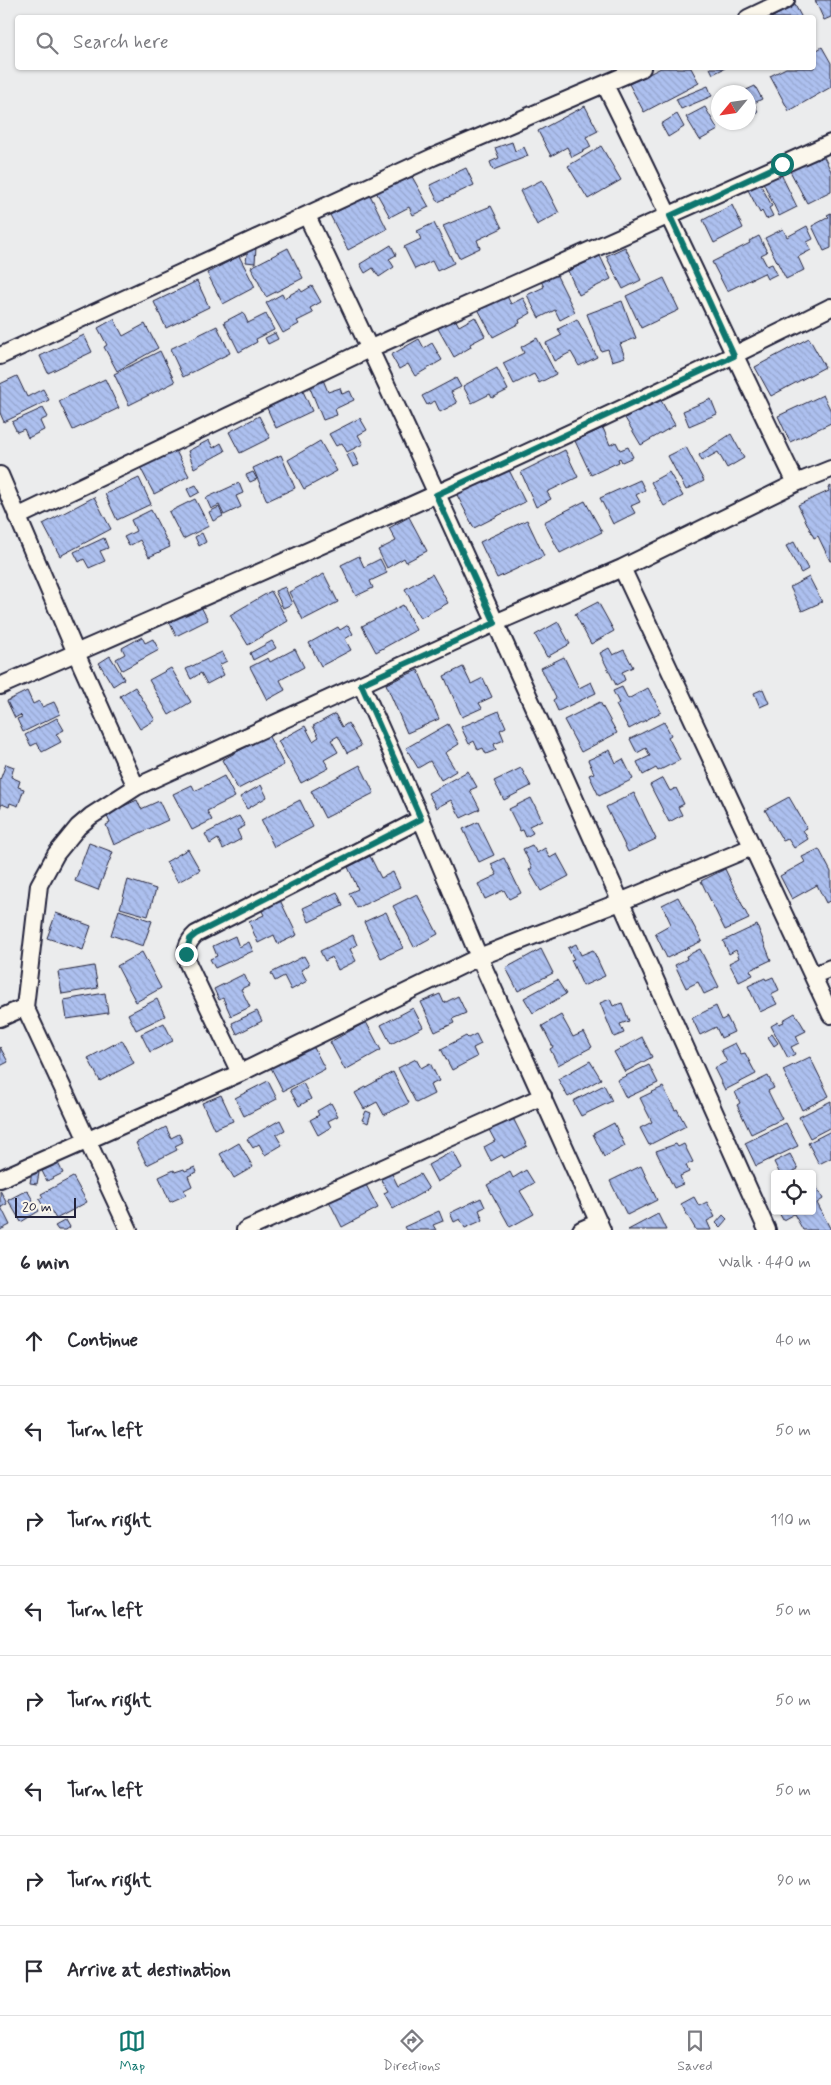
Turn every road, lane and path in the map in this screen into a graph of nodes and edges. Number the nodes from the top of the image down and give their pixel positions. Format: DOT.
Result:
graph roads {
  1 [pos="786,0"];
  2 [pos="754,15"];
  3 [pos="638,70"];
  4 [pos="605,85"];
  5 [pos="831,143"];
  6 [pos="307,216"];
  7 [pos="670,216"];
  8 [pos="831,307"];
  9 [pos="370,348"];
  10 [pos="0,356"];
  11 [pos="734,356"];
  12 [pos="831,469"];
  13 [pos="0,475"];
  14 [pos="796,483"];
  15 [pos="436,495"];
  16 [pos="17,516"];
  17 [pos="622,568"];
  18 [pos="495,623"];
  19 [pos="76,653"];
  20 [pos="361,684"];
  21 [pos="0,686"];
  22 [pos="136,787"];
  23 [pos="421,819"];
  24 [pos="752,847"];
  25 [pos="620,902"];
  26 [pos="479,957"];
  27 [pos="831,968"];
  28 [pos="814,976"];
  29 [pos="26,1007"];
  30 [pos="831,1015"];
  31 [pos="0,1018"];
  32 [pos="240,1073"];
  33 [pos="543,1096"];
  34 [pos="88,1140"];
  35 [pos="0,1179"];
  36 [pos="601,1226"];
  37 [pos="129,1230"];
  38 [pos="245,1230"];
  39 [pos="582,1230"];
  40 [pos="767,1230"];
  1 -- 2 [label="street"];
  3 -- 4 [label="street"];
  4 -- 6 [label="street"];
  4 -- 7 [label="street"];
  5 -- 7 [label="street"];
  6 -- 9 [label="street"];
  6 -- 10 [label="street"];
  7 -- 9 [label="street"];
  7 -- 11 [label="street"];
  8 -- 11 [label="street"];
  9 -- 15 [label="street"];
  9 -- 16 [label="street"];
  11 -- 14 [label="street"];
  11 -- 15 [label="street"];
  12 -- 14 [label="street"];
  13 -- 16 [label="street"];
  14 -- 17 [label="street"];
  15 -- 18 [label="street"];
  15 -- 19 [label="street"];
  16 -- 19 [label="street"];
  17 -- 18 [label="street"];
  17 -- 24 [label="street"];
  18 -- 20 [label="street"];
  18 -- 25 [label="street"];
  19 -- 21 [label="street"];
  19 -- 22 [label="street"];
  20 -- 22 [label="street"];
  20 -- 23 [label="street"];
  22 -- 29 [label="street"];
  23 -- 26 [label="street"];
  23 -- 32 [label="street"];
  24 -- 25 [label="street"];
  24 -- 28 [label="street"];
  25 -- 26 [label="street"];
  25 -- 40 [label="street"];
  26 -- 32 [label="street"];
  26 -- 33 [label="street"];
  27 -- 28 [label="street"];
  28 -- 30 [label="street"];
  29 -- 31 [label="street"];
  29 -- 34 [label="street"];
  32 -- 34 [label="street"];
  33 -- 36 [label="street"];
  33 -- 38 [label="street"];
  34 -- 35 [label="street"];
  34 -- 37 [label="street"];
  36 -- 39 [label="street"];
}
